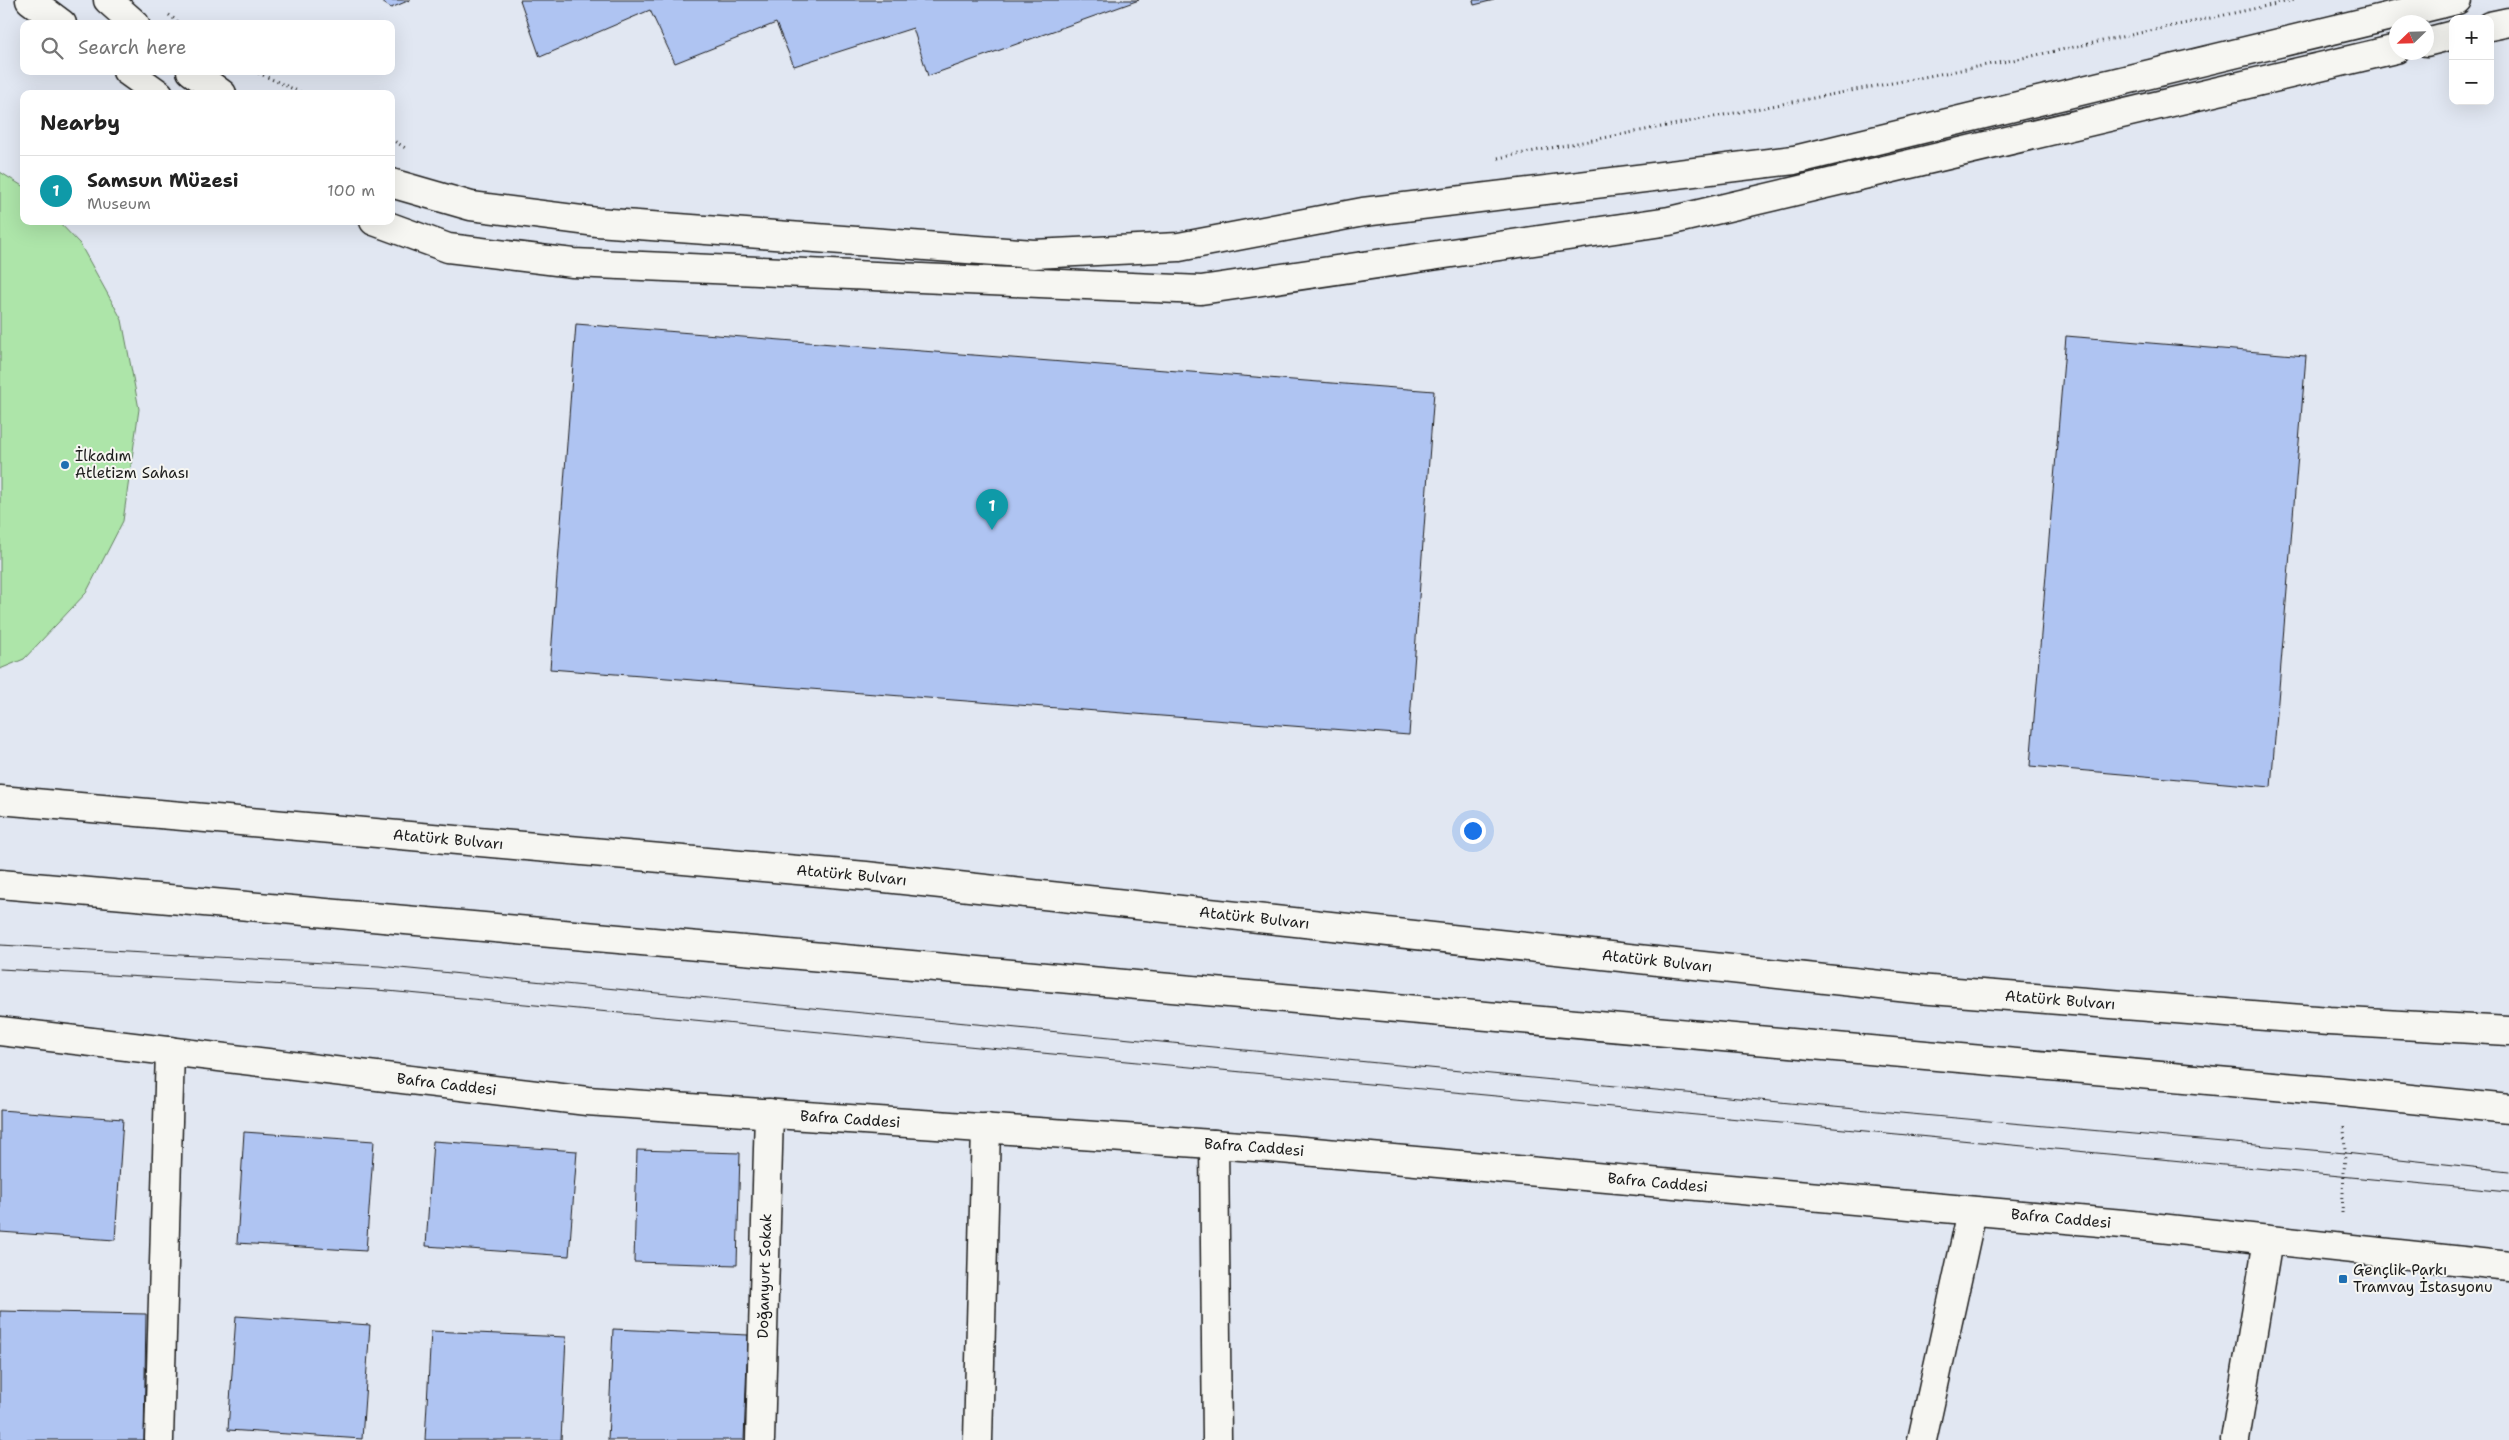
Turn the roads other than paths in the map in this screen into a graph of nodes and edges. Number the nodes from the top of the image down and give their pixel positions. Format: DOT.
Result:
graph roads {
  1 [pos="30,0"];
  2 [pos="108,0"];
  3 [pos="2457,0"];
  4 [pos="57,20"];
  5 [pos="130,20"];
  6 [pos="2509,22"];
  7 [pos="2494,25"];
  8 [pos="2449,36"];
  9 [pos="2434,40"];
  10 [pos="2389,51"];
  11 [pos="133,75"];
  12 [pos="197,75"];
  13 [pos="153,90"];
  14 [pos="217,90"];
  15 [pos="395,184"];
  16 [pos="385,225"];
  17 [pos="0,800"];
  18 [pos="0,884"];
  19 [pos="0,1031"];
  20 [pos="2509,1031"];
  21 [pos="170,1051"];
  22 [pos="2509,1109"];
  23 [pos="769,1113"];
  24 [pos="986,1128"];
  25 [pos="1214,1144"];
  26 [pos="1972,1211"];
  27 [pos="2268,1240"];
  28 [pos="2509,1266"];
  29 [pos="159,1440"];
  30 [pos="760,1440"];
  31 [pos="978,1440"];
  32 [pos="1217,1440"];
  33 [pos="1922,1440"];
  34 [pos="2235,1440"];
  1 -- 4 [label="main road"];
  2 -- 5 [label="main road"];
  3 -- 15 [label="main road"];
  6 -- 7 [label="main road"];
  8 -- 9 [label="main road"];
  10 -- 16 [label="main road"];
  11 -- 13 [label="main road"];
  12 -- 14 [label="main road"];
  17 -- 20 [label="main road, Atatürk Bulvarı"];
  18 -- 22 [label="main road"];
  19 -- 21 [label="main road, Bafra Caddesi"];
  21 -- 23 [label="main road, Bafra Caddesi"];
  21 -- 29 [label="main road"];
  23 -- 24 [label="main road, Bafra Caddesi"];
  23 -- 30 [label="main road, Doğanyurt Sokak"];
  24 -- 25 [label="main road, Bafra Caddesi"];
  24 -- 31 [label="main road"];
  25 -- 26 [label="main road, Bafra Caddesi"];
  25 -- 32 [label="main road"];
  26 -- 27 [label="main road, Bafra Caddesi"];
  26 -- 33 [label="main road"];
  27 -- 28 [label="main road, Bafra Caddesi"];
  27 -- 34 [label="main road"];
}
